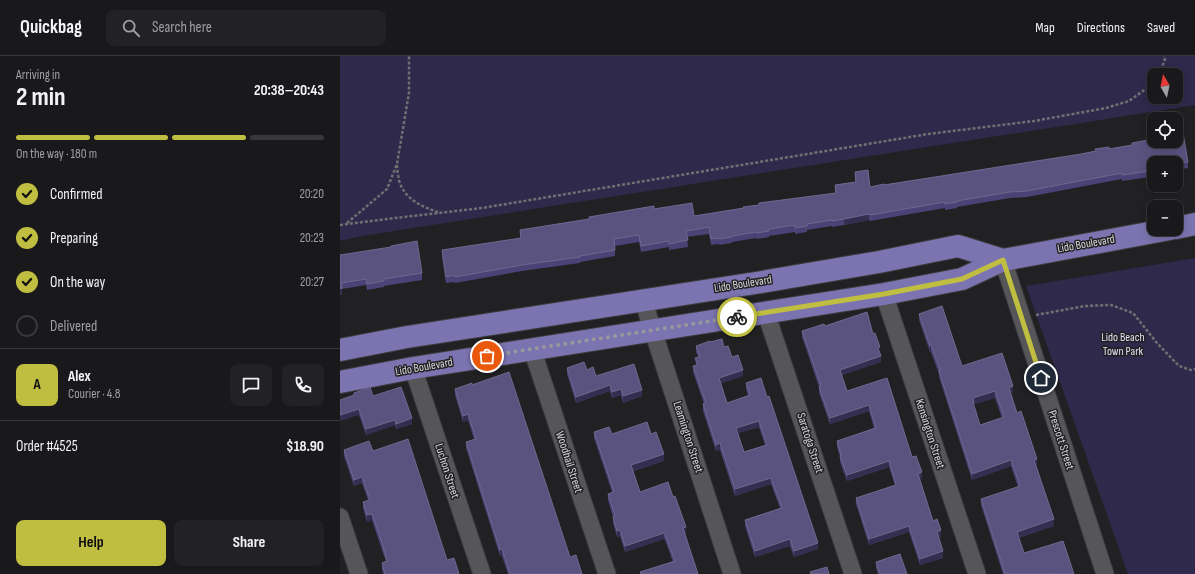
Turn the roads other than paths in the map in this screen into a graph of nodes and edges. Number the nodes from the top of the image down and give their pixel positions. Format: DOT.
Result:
graph roads {
  1 [pos="1195,224"];
  2 [pos="1183,227"];
  3 [pos="1147,233"];
  4 [pos="1003,260"];
  5 [pos="884,294"];
  6 [pos="643,300"];
  7 [pos="766,313"];
  8 [pos="653,330"];
  9 [pos="532,349"];
  10 [pos="340,350"];
  11 [pos="413,368"];
  12 [pos="340,382"];
  13 [pos="340,517"];
  14 [pos="359,574"];
  15 [pos="482,574"];
  16 [pos="607,574"];
  17 [pos="732,574"];
  18 [pos="854,574"];
  19 [pos="977,574"];
  20 [pos="1105,574"];
  1 -- 2 [label="highway"];
  3 -- 4 [label="highway, Lido Boulevard"];
  4 -- 5 [label="highway, Lido Boulevard"];
  4 -- 6 [label="highway, Lido Boulevard"];
  4 -- 20 [label="street, Prescott Street"];
  5 -- 7 [label="highway, Lido Boulevard"];
  5 -- 19 [label="street, Kensington Street"];
  6 -- 8 [label="street, Leamington Street"];
  6 -- 10 [label="highway, Lido Boulevard"];
  7 -- 8 [label="highway, Lido Boulevard"];
  7 -- 18 [label="street, Saratoga Street"];
  8 -- 9 [label="highway, Lido Boulevard"];
  8 -- 17 [label="street, Leamington Street"];
  9 -- 11 [label="highway, Lido Boulevard"];
  9 -- 16 [label="street, Woodhail Street"];
  11 -- 12 [label="highway, Lido Boulevard"];
  11 -- 15 [label="street, Luchon Street"];
  13 -- 14 [label="street"];
}
